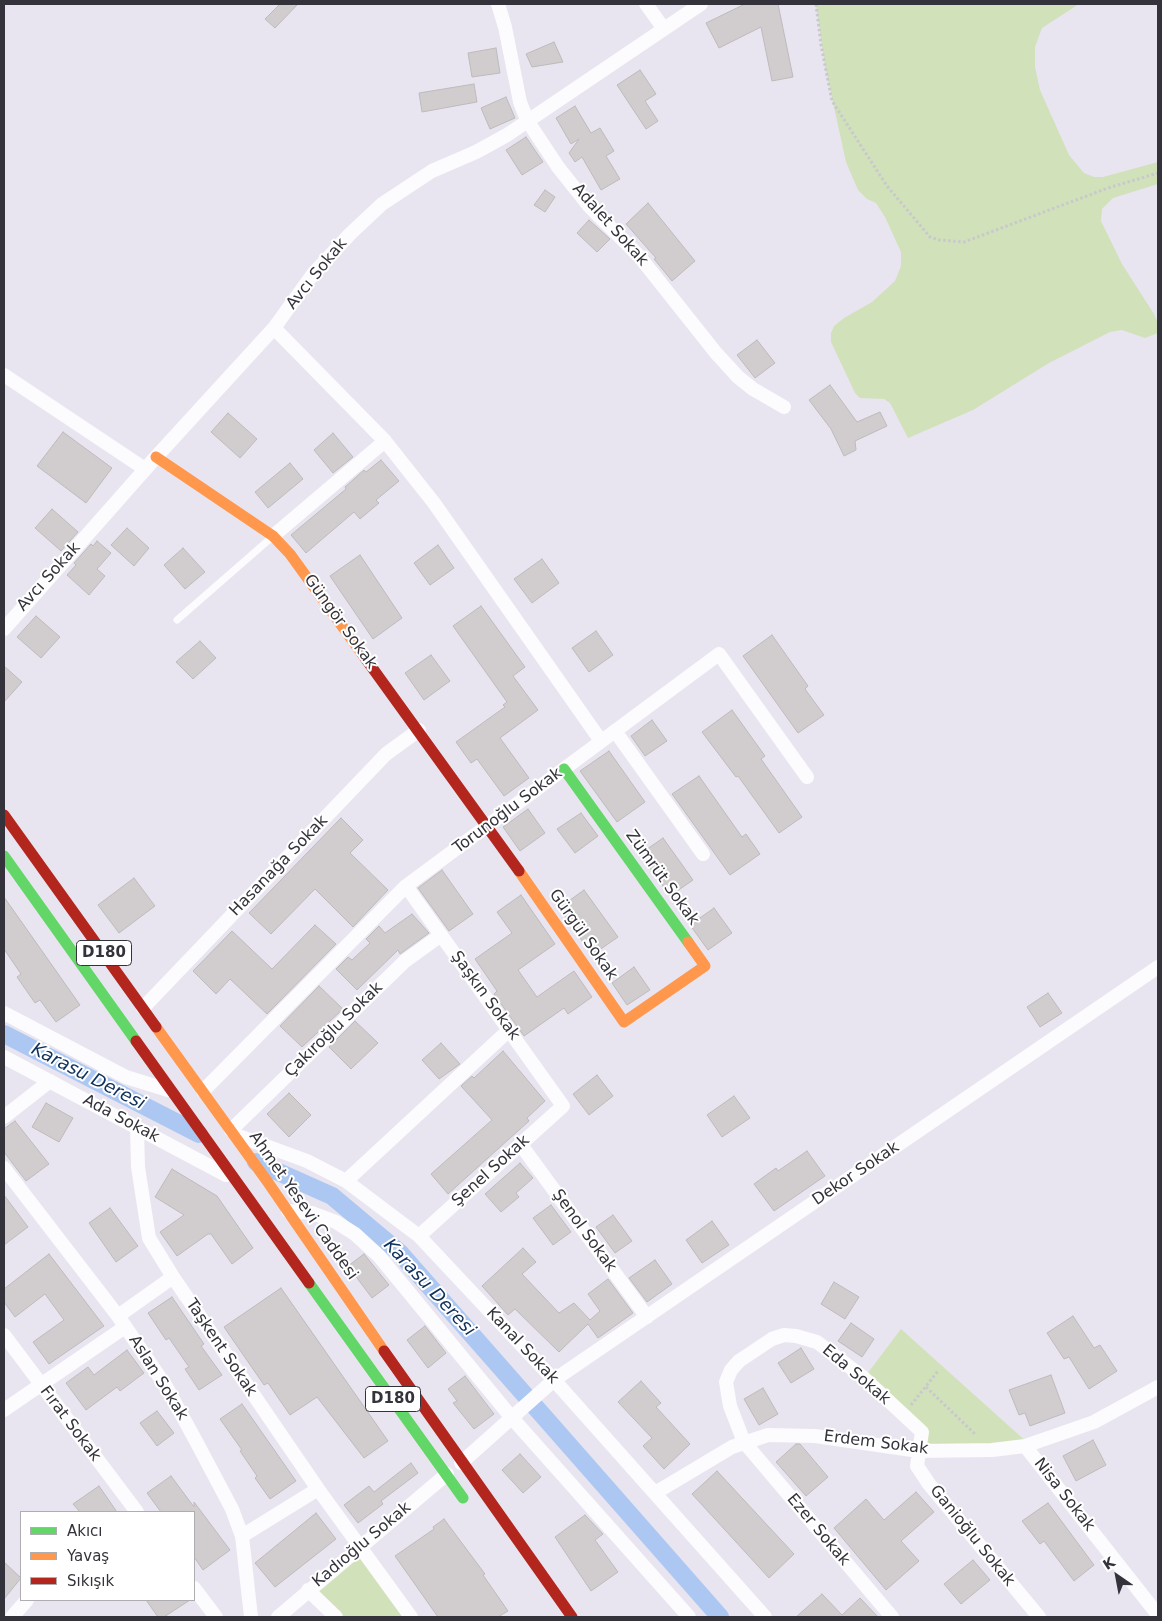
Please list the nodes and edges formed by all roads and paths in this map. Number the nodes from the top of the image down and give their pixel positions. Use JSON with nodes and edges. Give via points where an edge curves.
{"nodes":[{"id":1,"x":498,"y":4,"type":"edge"},
{"id":2,"x":646,"y":4,"type":"edge"},
{"id":3,"x":701,"y":4,"type":"edge"},
{"id":4,"x":816,"y":4,"type":"edge"},
{"id":5,"x":664,"y":29,"type":"junction"},
{"id":6,"x":527,"y":120,"type":"junction"},
{"id":7,"x":1158,"y":173,"type":"edge"},
{"id":8,"x":274,"y":328,"type":"junction"},
{"id":9,"x":4,"y":375,"type":"edge"},
{"id":10,"x":784,"y":408,"type":"dead end"},
{"id":11,"x":385,"y":441,"type":"junction"},
{"id":12,"x":156,"y":457,"type":"junction"},
{"id":13,"x":145,"y":469,"type":"junction"},
{"id":14,"x":273,"y":536,"type":"junction"},
{"id":15,"x":177,"y":620,"type":"dead end"},
{"id":16,"x":4,"y":629,"type":"edge"},
{"id":17,"x":419,"y":730,"type":"junction"},
{"id":18,"x":615,"y":731,"type":"junction"},
{"id":19,"x":602,"y":741,"type":"junction"},
{"id":20,"x":564,"y":769,"type":"junction"},
{"id":21,"x":807,"y":777,"type":"dead end"},
{"id":22,"x":4,"y":815,"type":"edge"},
{"id":23,"x":488,"y":826,"type":"junction"},
{"id":24,"x":702,"y":854,"type":"dead end"},
{"id":25,"x":4,"y":856,"type":"edge"},
{"id":26,"x":406,"y":886,"type":"junction"},
{"id":27,"x":441,"y":936,"type":"junction"},
{"id":28,"x":1158,"y":968,"type":"edge"},
{"id":29,"x":665,"y":994,"type":"joint"},
{"id":30,"x":143,"y":1008,"type":"junction"},
{"id":31,"x":4,"y":1013,"type":"edge"},
{"id":32,"x":509,"y":1030,"type":"junction"},
{"id":33,"x":4,"y":1057,"type":"edge"},
{"id":34,"x":50,"y":1081,"type":"junction"},
{"id":35,"x":172,"y":1091,"type":"junction"},
{"id":36,"x":204,"y":1092,"type":"junction"},
{"id":37,"x":563,"y":1106,"type":"joint"},
{"id":38,"x":4,"y":1117,"type":"edge"},
{"id":39,"x":137,"y":1127,"type":"junction"},
{"id":40,"x":232,"y":1132,"type":"junction"},
{"id":41,"x":521,"y":1144,"type":"junction"},
{"id":42,"x":4,"y":1168,"type":"edge"},
{"id":43,"x":237,"y":1181,"type":"junction"},
{"id":44,"x":346,"y":1181,"type":"junction"},
{"id":45,"x":288,"y":1211,"type":"junction"},
{"id":46,"x":420,"y":1236,"type":"junction"},
{"id":47,"x":173,"y":1277,"type":"junction"},
{"id":48,"x":647,"y":1316,"type":"junction"},
{"id":49,"x":122,"y":1322,"type":"junction"},
{"id":50,"x":4,"y":1335,"type":"edge"},
{"id":51,"x":938,"y":1371,"type":"dead end"},
{"id":52,"x":554,"y":1380,"type":"junction"},
{"id":53,"x":42,"y":1386,"type":"junction"},
{"id":54,"x":926,"y":1387,"type":"junction"},
{"id":55,"x":1158,"y":1387,"type":"edge"},
{"id":56,"x":4,"y":1410,"type":"edge"},
{"id":57,"x":903,"y":1415,"type":"junction"},
{"id":58,"x":512,"y":1418,"type":"junction"},
{"id":59,"x":744,"y":1442,"type":"junction"},
{"id":60,"x":1025,"y":1446,"type":"junction"},
{"id":61,"x":988,"y":1450,"type":"junction"},
{"id":62,"x":919,"y":1451,"type":"junction"},
{"id":63,"x":461,"y":1462,"type":"junction"},
{"id":64,"x":447,"y":1474,"type":"junction"},
{"id":65,"x":318,"y":1489,"type":"junction"},
{"id":66,"x":655,"y":1493,"type":"junction"},
{"id":67,"x":469,"y":1506,"type":"dead end"},
{"id":68,"x":136,"y":1511,"type":"edge"},
{"id":69,"x":242,"y":1536,"type":"junction"},
{"id":70,"x":360,"y":1547,"type":"junction"},
{"id":71,"x":195,"y":1589,"type":"edge"},
{"id":72,"x":308,"y":1590,"type":"junction"},
{"id":73,"x":26,"y":1601,"type":"edge"},
{"id":74,"x":1158,"y":1615,"type":"edge"},
{"id":75,"x":12,"y":1617,"type":"edge"},
{"id":76,"x":216,"y":1617,"type":"edge"},
{"id":77,"x":251,"y":1617,"type":"edge"},
{"id":78,"x":278,"y":1617,"type":"edge"},
{"id":79,"x":336,"y":1617,"type":"edge"},
{"id":80,"x":411,"y":1617,"type":"edge"},
{"id":81,"x":572,"y":1617,"type":"edge"},
{"id":82,"x":689,"y":1617,"type":"edge"},
{"id":83,"x":765,"y":1617,"type":"edge"},
{"id":84,"x":892,"y":1617,"type":"edge"},
{"id":85,"x":1039,"y":1617,"type":"edge"}],
"edges":[{"from":1,"to":6,"type":"street","name":"Adalet Sokak"},
{"from":2,"to":5,"type":"street"},
{"from":3,"to":5,"type":"street","name":"Avcı Sokak"},
{"from":4,"to":7,"type":"path","via":[[832,101],[887,186],[930,237],[964,242],[1108,188]]},
{"from":5,"to":6,"type":"street","name":"Avcı Sokak"},
{"from":6,"to":8,"type":"street","name":"Avcı Sokak","via":[[476,152],[432,171],[382,204],[313,274]]},
{"from":6,"to":10,"type":"street","name":"Adalet Sokak","via":[[589,206],[639,256],[716,353],[753,389]]},
{"from":8,"to":11,"type":"street"},
{"from":8,"to":12,"type":"street","name":"Avcı Sokak"},
{"from":9,"to":13,"type":"street"},
{"from":11,"to":14,"type":"street"},
{"from":11,"to":19,"type":"street","via":[[434,503]]},
{"from":12,"to":13,"type":"street","name":"Avcı Sokak"},
{"from":12,"to":14,"type":"main road","name":"Güngör Sokak"},
{"from":13,"to":16,"type":"street","name":"Avcı Sokak"},
{"from":14,"to":15,"type":"lane"},
{"from":14,"to":17,"type":"main road","name":"Güngör Sokak","via":[[290,554]]},
{"from":17,"to":23,"type":"main road","name":"Güngör Sokak"},
{"from":17,"to":30,"type":"street","name":"Hasanağa Sokak","via":[[386,754]]},
{"from":18,"to":19,"type":"street","name":"Torunoğlu Sokak"},
{"from":18,"to":21,"type":"street","name":"Torunoğlu Sokak","via":[[719,654]]},
{"from":18,"to":24,"type":"street"},
{"from":19,"to":20,"type":"street","name":"Torunoğlu Sokak"},
{"from":20,"to":23,"type":"street","name":"Torunoğlu Sokak"},
{"from":20,"to":29,"type":"main road","name":"Zümrüt Sokak","via":[[705,966]]},
{"from":22,"to":30,"type":"main road","name":"Ahmet Yesevi Caddesi","number":"D180"},
{"from":23,"to":26,"type":"street","name":"Torunoğlu Sokak"},
{"from":23,"to":29,"type":"main road","name":"Gürgül Sokak","via":[[624,1022]]},
{"from":25,"to":35,"type":"main road","number":"D180"},
{"from":26,"to":27,"type":"street","name":"Şaşkın Sokak"},
{"from":26,"to":36,"type":"street","name":"Torunoğlu Sokak"},
{"from":27,"to":32,"type":"street","name":"Şaşkın Sokak"},
{"from":27,"to":40,"type":"street","name":"Çakıroğlu Sokak","via":[[405,961]]},
{"from":28,"to":48,"type":"street","name":"Dekor Sokak"},
{"from":30,"to":36,"type":"main road","name":"Ahmet Yesevi Caddesi","number":"D180"},
{"from":31,"to":35,"type":"street","via":[[126,1077]]},
{"from":32,"to":37,"type":"street","name":"Şaşkın Sokak"},
{"from":32,"to":44,"type":"street"},
{"from":33,"to":34,"type":"street","name":"Ada Sokak"},
{"from":34,"to":38,"type":"street"},
{"from":34,"to":39,"type":"street","name":"Ada Sokak"},
{"from":35,"to":43,"type":"main road","number":"D180"},
{"from":36,"to":40,"type":"main road","name":"Ahmet Yesevi Caddesi","number":"D180"},
{"from":37,"to":41,"type":"street","name":"Şenel Sokak"},
{"from":39,"to":43,"type":"street","name":"Ada Sokak"},
{"from":39,"to":47,"type":"street","name":"Taşkent Sokak","via":[[138,1166],[149,1238]]},
{"from":40,"to":44,"type":"street","name":"Kanal Sokak"},
{"from":40,"to":45,"type":"main road","name":"Ahmet Yesevi Caddesi","number":"D180"},
{"from":41,"to":46,"type":"street","name":"Şenel Sokak"},
{"from":41,"to":48,"type":"street","name":"Şenol Sokak"},
{"from":42,"to":49,"type":"street","name":"Aslan Sokak"},
{"from":43,"to":64,"type":"main road","number":"D180"},
{"from":44,"to":46,"type":"street","name":"Kanal Sokak"},
{"from":45,"to":58,"type":"street","via":[[325,1217],[367,1244]]},
{"from":45,"to":63,"type":"main road","name":"Ahmet Yesevi Caddesi","number":"D180"},
{"from":46,"to":52,"type":"street","name":"Kanal Sokak"},
{"from":47,"to":49,"type":"street"},
{"from":47,"to":65,"type":"street","name":"Taşkent Sokak"},
{"from":48,"to":52,"type":"street","name":"Dekor Sokak"},
{"from":49,"to":53,"type":"street"},
{"from":49,"to":69,"type":"street","name":"Aslan Sokak","via":[[167,1388],[232,1509]]},
{"from":50,"to":53,"type":"street","name":"Fırat Sokak"},
{"from":51,"to":54,"type":"path"},
{"from":52,"to":58,"type":"street","name":"Dekor Sokak"},
{"from":52,"to":66,"type":"street","name":"Kanal Sokak"},
{"from":53,"to":56,"type":"street"},
{"from":53,"to":68,"type":"street","name":"Fırat Sokak"},
{"from":54,"to":57,"type":"path"},
{"from":54,"to":61,"type":"path"},
{"from":55,"to":60,"type":"street","name":"Erdem Sokak","via":[[1094,1422]]},
{"from":57,"to":59,"type":"street","name":"Eda Sokak","via":[[831,1351],[806,1338],[784,1335],[772,1339],[739,1361],[726,1382],[730,1406]]},
{"from":57,"to":62,"type":"street","name":"Eda Sokak","via":[[922,1432]]},
{"from":58,"to":63,"type":"street","name":"Dekor Sokak"},
{"from":58,"to":82,"type":"street"},
{"from":59,"to":62,"type":"street","name":"Erdem Sokak","via":[[786,1434]]},
{"from":59,"to":66,"type":"street","name":"Erdem Sokak"},
{"from":59,"to":84,"type":"street","name":"Ezer Sokak"},
{"from":60,"to":61,"type":"street","name":"Erdem Sokak"},
{"from":60,"to":74,"type":"street","name":"Nisa Sokak"},
{"from":61,"to":62,"type":"street","name":"Erdem Sokak"},
{"from":62,"to":85,"type":"street","name":"Ganioğlu Sokak","via":[[917,1466],[929,1484]]},
{"from":63,"to":81,"type":"main road","name":"Ahmet Yesevi Caddesi","number":"D180"},
{"from":64,"to":67,"type":"main road","number":"D180"},
{"from":64,"to":70,"type":"street","name":"Kadıoğlu Sokak"},
{"from":65,"to":69,"type":"street"},
{"from":65,"to":70,"type":"street","name":"Taşkent Sokak"},
{"from":66,"to":83,"type":"street","name":"Kanal Sokak"},
{"from":69,"to":77,"type":"street","name":"Aslan Sokak"},
{"from":70,"to":72,"type":"street","name":"Kadıoğlu Sokak"},
{"from":70,"to":80,"type":"street","name":"Taşkent Sokak"},
{"from":71,"to":76,"type":"street"},
{"from":72,"to":78,"type":"street","name":"Kadıoğlu Sokak"},
{"from":72,"to":79,"type":"street"},
{"from":73,"to":75,"type":"street"}]}
